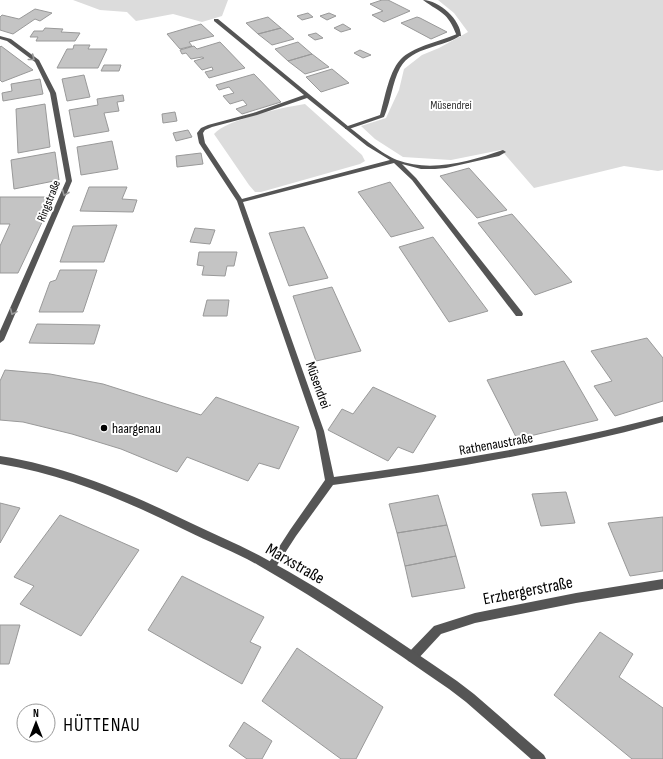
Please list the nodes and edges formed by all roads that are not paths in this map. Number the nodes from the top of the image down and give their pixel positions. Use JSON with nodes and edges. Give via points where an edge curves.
{"nodes":[{"id":1,"x":425,"y":0,"type":"edge"},
{"id":2,"x":216,"y":20,"type":"dead end"},
{"id":3,"x":0,"y":37,"type":"edge"},
{"id":4,"x":307,"y":96,"type":"junction"},
{"id":5,"x":347,"y":128,"type":"junction"},
{"id":6,"x":503,"y":152,"type":"dead end"},
{"id":7,"x":395,"y":161,"type":"junction"},
{"id":8,"x":240,"y":201,"type":"junction"},
{"id":9,"x":519,"y":314,"type":"dead end"},
{"id":10,"x":0,"y":340,"type":"edge"},
{"id":11,"x":663,"y":419,"type":"edge"},
{"id":12,"x":0,"y":460,"type":"edge"},
{"id":13,"x":330,"y":480,"type":"junction"},
{"id":14,"x":271,"y":567,"type":"junction"},
{"id":15,"x":663,"y":584,"type":"edge"},
{"id":16,"x":412,"y":657,"type":"junction"},
{"id":17,"x":540,"y":759,"type":"edge"}],
"edges":[{"from":1,"to":5,"type":"street","via":[[442,10],[455,23],[459,35],[405,58],[397,69],[382,116]]},
{"from":2,"to":4,"type":"street"},
{"from":3,"to":10,"type":"street","name":"Ringstraße","one_way":true,"via":[[9,40],[37,60],[53,93],[69,181]]},
{"from":4,"to":5,"type":"street"},
{"from":4,"to":8,"type":"street","name":"Müsendrei","via":[[210,126],[200,133],[202,143]]},
{"from":5,"to":7,"type":"street"},
{"from":6,"to":7,"type":"street","via":[[441,167],[421,167]]},
{"from":7,"to":8,"type":"street"},
{"from":7,"to":9,"type":"street","via":[[414,179]]},
{"from":8,"to":13,"type":"street","name":"Müsendrei","via":[[320,431]]},
{"from":11,"to":13,"type":"street","name":"Rathenaustraße","via":[[532,451]]},
{"from":12,"to":14,"type":"street","name":"Marxstraße","via":[[69,475],[119,494]]},
{"from":13,"to":14,"type":"street"},
{"from":14,"to":16,"type":"street","name":"Marxstraße"},
{"from":15,"to":16,"type":"street","name":"Erzbergerstraße","via":[[475,618],[438,630]]},
{"from":16,"to":17,"type":"street","name":"Marxstraße","via":[[470,698]]}]}
